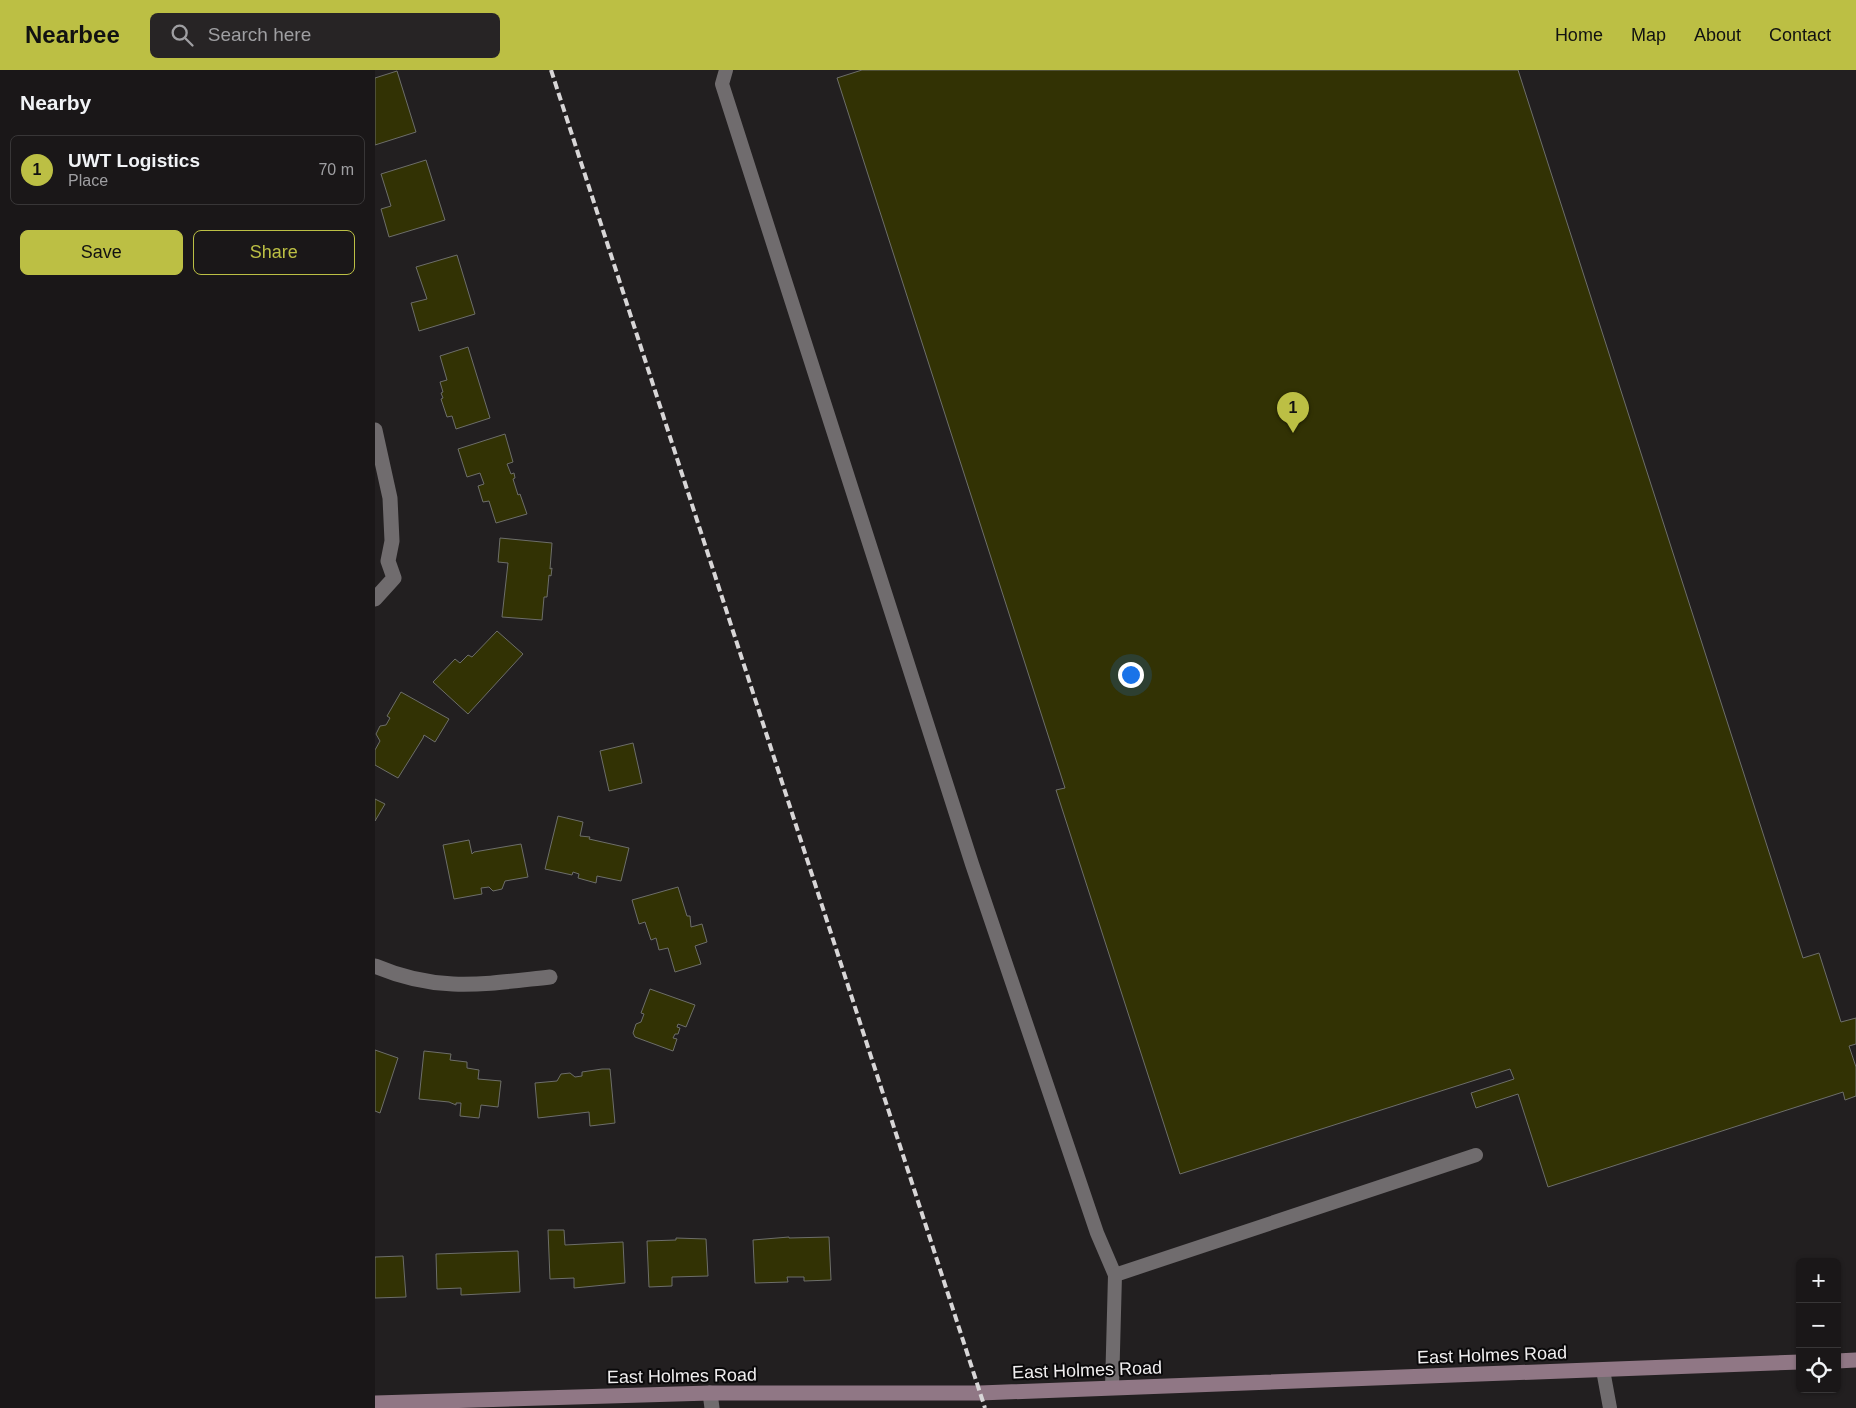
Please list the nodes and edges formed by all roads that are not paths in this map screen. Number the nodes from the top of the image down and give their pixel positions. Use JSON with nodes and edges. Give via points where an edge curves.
{"nodes":[{"id":1,"x":726,"y":70,"type":"edge"},
{"id":2,"x":375,"y":430,"type":"edge"},
{"id":3,"x":375,"y":599,"type":"edge"},
{"id":4,"x":375,"y":966,"type":"edge"},
{"id":5,"x":549,"y":977,"type":"dead end"},
{"id":6,"x":1476,"y":1155,"type":"dead end"},
{"id":7,"x":1115,"y":1275,"type":"junction"},
{"id":8,"x":1856,"y":1360,"type":"edge"},
{"id":9,"x":1841,"y":1361,"type":"edge"},
{"id":10,"x":1796,"y":1362,"type":"edge"},
{"id":11,"x":1603,"y":1370,"type":"junction"},
{"id":12,"x":1111,"y":1388,"type":"junction"},
{"id":13,"x":709,"y":1393,"type":"junction"},
{"id":14,"x":375,"y":1403,"type":"edge"},
{"id":15,"x":711,"y":1408,"type":"edge"},
{"id":16,"x":1610,"y":1408,"type":"edge"}],
"edges":[{"from":1,"to":7,"type":"lane","via":[[722,84],[972,864],[1097,1233]]},
{"from":2,"to":3,"type":"street","via":[[390,498],[392,542],[389,562],[394,578]]},
{"from":4,"to":5,"type":"street","via":[[443,985],[466,986]]},
{"from":6,"to":7,"type":"lane"},
{"from":7,"to":12,"type":"lane"},
{"from":8,"to":9,"type":"main road"},
{"from":10,"to":11,"type":"main road","name":"East Holmes Road"},
{"from":11,"to":12,"type":"main road","name":"East Holmes Road"},
{"from":11,"to":16,"type":"lane"},
{"from":12,"to":13,"type":"main road","name":"East Holmes Road","via":[[980,1393]]},
{"from":13,"to":14,"type":"main road","name":"East Holmes Road"},
{"from":13,"to":15,"type":"street"}]}
